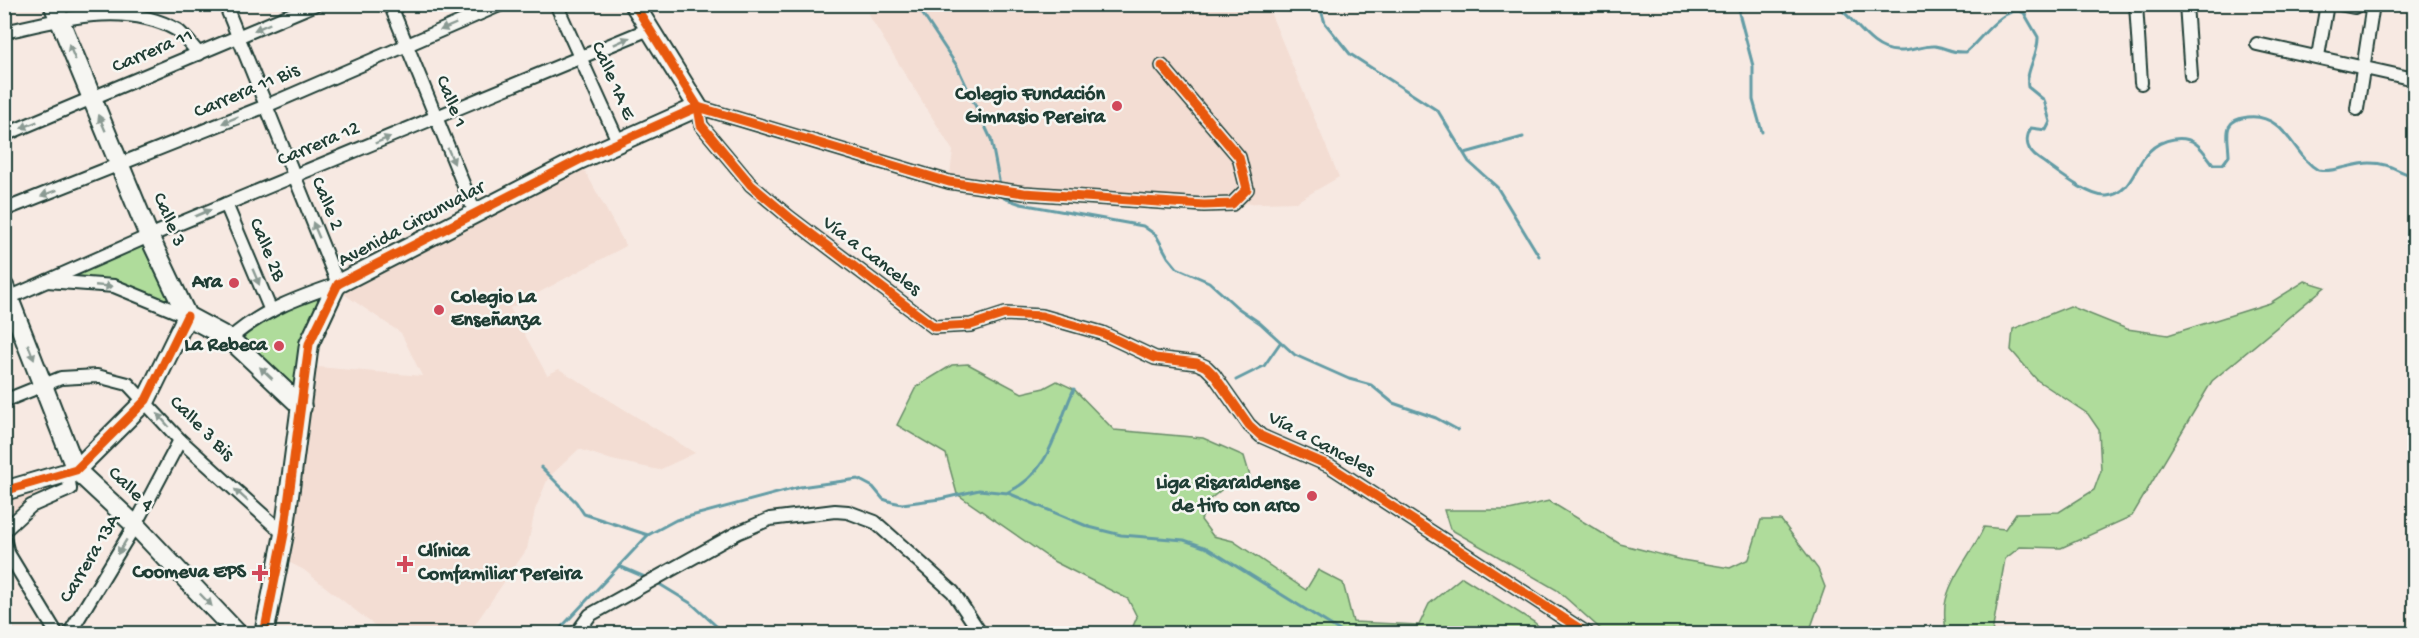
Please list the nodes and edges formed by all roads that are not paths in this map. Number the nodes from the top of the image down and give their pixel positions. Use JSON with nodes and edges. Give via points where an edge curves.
{"nodes":[{"id":1,"x":225,"y":4,"type":"edge"},
{"id":2,"x":316,"y":4,"type":"edge"},
{"id":3,"x":390,"y":4,"type":"edge"},
{"id":4,"x":502,"y":4,"type":"edge"},
{"id":5,"x":556,"y":4,"type":"edge"},
{"id":6,"x":634,"y":4,"type":"edge"},
{"id":7,"x":2136,"y":4,"type":"edge"},
{"id":8,"x":2186,"y":4,"type":"edge"},
{"id":9,"x":2327,"y":4,"type":"edge"},
{"id":10,"x":2339,"y":4,"type":"edge"},
{"id":11,"x":2360,"y":4,"type":"edge"},
{"id":12,"x":2373,"y":4,"type":"edge"},
{"id":13,"x":56,"y":13,"type":"edge"},
{"id":14,"x":649,"y":29,"type":"junction"},
{"id":15,"x":4,"y":32,"type":"edge"},
{"id":16,"x":238,"y":37,"type":"junction"},
{"id":17,"x":2257,"y":44,"type":"dead end"},
{"id":18,"x":407,"y":45,"type":"junction"},
{"id":19,"x":199,"y":54,"type":"junction"},
{"id":20,"x":2318,"y":56,"type":"junction"},
{"id":21,"x":581,"y":59,"type":"junction"},
{"id":22,"x":1162,"y":66,"type":"dead end"},
{"id":23,"x":2362,"y":67,"type":"junction"},
{"id":24,"x":2191,"y":76,"type":"dead end"},
{"id":25,"x":2415,"y":79,"type":"edge"},
{"id":26,"x":2141,"y":83,"type":"dead end"},
{"id":27,"x":92,"y":99,"type":"junction"},
{"id":28,"x":266,"y":106,"type":"junction"},
{"id":29,"x":698,"y":107,"type":"junction"},
{"id":30,"x":2357,"y":108,"type":"dead end"},
{"id":31,"x":435,"y":118,"type":"junction"},
{"id":32,"x":4,"y":135,"type":"edge"},
{"id":33,"x":618,"y":141,"type":"junction"},
{"id":34,"x":120,"y":165,"type":"junction"},
{"id":35,"x":294,"y":177,"type":"junction"},
{"id":36,"x":226,"y":204,"type":"junction"},
{"id":37,"x":4,"y":210,"type":"edge"},
{"id":38,"x":475,"y":213,"type":"junction"},
{"id":39,"x":149,"y":236,"type":"junction"},
{"id":40,"x":46,"y":281,"type":"junction"},
{"id":41,"x":337,"y":286,"type":"junction"},
{"id":42,"x":6,"y":294,"type":"edge"},
{"id":43,"x":271,"y":311,"type":"junction"},
{"id":44,"x":187,"y":316,"type":"junction"},
{"id":45,"x":230,"y":339,"type":"junction"},
{"id":46,"x":44,"y":386,"type":"junction"},
{"id":47,"x":146,"y":400,"type":"junction"},
{"id":48,"x":4,"y":401,"type":"edge"},
{"id":49,"x":302,"y":407,"type":"junction"},
{"id":50,"x":180,"y":440,"type":"junction"},
{"id":51,"x":72,"y":472,"type":"junction"},
{"id":52,"x":4,"y":491,"type":"edge"},
{"id":53,"x":135,"y":525,"type":"junction"},
{"id":54,"x":4,"y":531,"type":"edge"},
{"id":55,"x":284,"y":534,"type":"junction"},
{"id":56,"x":4,"y":538,"type":"edge"},
{"id":57,"x":57,"y":633,"type":"edge"},
{"id":58,"x":69,"y":633,"type":"edge"},
{"id":59,"x":238,"y":633,"type":"edge"},
{"id":60,"x":264,"y":633,"type":"edge"},
{"id":61,"x":576,"y":633,"type":"edge"},
{"id":62,"x":981,"y":633,"type":"edge"},
{"id":63,"x":1587,"y":633,"type":"edge"}],
"edges":[{"from":1,"to":16,"type":"street","name":"Calle 2"},
{"from":2,"to":16,"type":"street","name":"Carrera 11","one_way":true},
{"from":3,"to":18,"type":"street","name":"Calle 1"},
{"from":4,"to":18,"type":"street","name":"Carrera 11 Bis","one_way":true},
{"from":5,"to":21,"type":"street","name":"Calle 1A E"},
{"from":6,"to":14,"type":"street"},
{"from":7,"to":26,"type":"street"},
{"from":8,"to":24,"type":"street"},
{"from":9,"to":20,"type":"street"},
{"from":10,"to":11,"type":"street"},
{"from":12,"to":23,"type":"street"},
{"from":13,"to":15,"type":"street"},
{"from":13,"to":19,"type":"street","via":[[118,12],[146,16],[177,30]]},
{"from":27,"to":13,"type":"street","name":"Calle 3","one_way":true},
{"from":21,"to":14,"type":"street","name":"Carrera 12","one_way":true},
{"from":14,"to":29,"type":"street"},
{"from":16,"to":19,"type":"street","name":"Carrera 11"},
{"from":16,"to":28,"type":"street","name":"Calle 2"},
{"from":17,"to":20,"type":"street"},
{"from":18,"to":28,"type":"street","name":"Carrera 11 Bis"},
{"from":18,"to":31,"type":"street","name":"Calle 1"},
{"from":19,"to":27,"type":"street","name":"Carrera 11"},
{"from":20,"to":23,"type":"street"},
{"from":21,"to":31,"type":"street","name":"Carrera 12"},
{"from":21,"to":33,"type":"street","name":"Calle 1A E"},
{"from":22,"to":29,"type":"street","via":[[1239,157],[1247,189],[1232,204],[1024,193],[950,182]]},
{"from":23,"to":25,"type":"street"},
{"from":23,"to":30,"type":"street"},
{"from":27,"to":32,"type":"street","name":"Carrera 11","one_way":true},
{"from":34,"to":27,"type":"street","name":"Calle 3","one_way":true},
{"from":28,"to":34,"type":"street","name":"Carrera 11 Bis","one_way":true},
{"from":28,"to":35,"type":"street","name":"Calle 2"},
{"from":29,"to":33,"type":"street","name":"Avenida Circunvalar"},
{"from":29,"to":63,"type":"street","name":"Vía a Canceles","via":[[701,125],[751,185],[934,327],[971,325],[1005,314],[1042,316],[1102,333],[1155,358],[1206,367],[1261,436],[1330,466]]},
{"from":35,"to":31,"type":"street","name":"Carrera 12","one_way":true},
{"from":31,"to":38,"type":"street","name":"Calle 1","one_way":true},
{"from":33,"to":38,"type":"street","name":"Avenida Circunvalar"},
{"from":34,"to":37,"type":"street","name":"Carrera 11 Bis","one_way":true},
{"from":34,"to":39,"type":"street","name":"Calle 3"},
{"from":35,"to":36,"type":"street","name":"Carrera 12"},
{"from":41,"to":35,"type":"street","name":"Calle 2","one_way":true},
{"from":39,"to":36,"type":"street","name":"Carrera 12","one_way":true},
{"from":36,"to":43,"type":"street","name":"Calle 2B","one_way":true},
{"from":38,"to":41,"type":"street","name":"Avenida Circunvalar"},
{"from":39,"to":40,"type":"street","name":"Carrera 12"},
{"from":39,"to":44,"type":"street","name":"Calle 3"},
{"from":40,"to":42,"type":"street","name":"Carrera 12"},
{"from":40,"to":44,"type":"street","one_way":true,"via":[[114,286]]},
{"from":41,"to":43,"type":"street"},
{"from":41,"to":49,"type":"street","name":"Avenida Circunvalar","via":[[309,344]]},
{"from":42,"to":46,"type":"street","name":"Calle 4","one_way":true},
{"from":43,"to":45,"type":"street"},
{"from":44,"to":45,"type":"street"},
{"from":44,"to":47,"type":"street"},
{"from":49,"to":45,"type":"street","one_way":true},
{"from":46,"to":47,"type":"street","name":"Calle 3 Bis","via":[[61,378],[97,376],[128,384]]},
{"from":46,"to":48,"type":"street","name":"Calle 3 Bis"},
{"from":46,"to":51,"type":"street","name":"Calle 4"},
{"from":50,"to":47,"type":"street","name":"Calle 3 Bis","one_way":true},
{"from":47,"to":51,"type":"street"},
{"from":49,"to":55,"type":"street","name":"Avenida Circunvalar"},
{"from":50,"to":53,"type":"street","name":"Carrera 13A"},
{"from":55,"to":50,"type":"street","name":"Calle 3 Bis","one_way":true},
{"from":51,"to":52,"type":"street"},
{"from":51,"to":53,"type":"street","name":"Calle 4"},
{"from":51,"to":54,"type":"street","via":[[70,489],[30,506]]},
{"from":53,"to":58,"type":"street","name":"Carrera 13A","one_way":true},
{"from":53,"to":59,"type":"street","name":"Calle 4","one_way":true},
{"from":55,"to":60,"type":"street","name":"Avenida Circunvalar"},
{"from":56,"to":57,"type":"street","via":[[8,553]]},
{"from":61,"to":62,"type":"street","via":[[590,615],[736,533],[770,519],[835,511],[875,522],[953,592]]}]}
